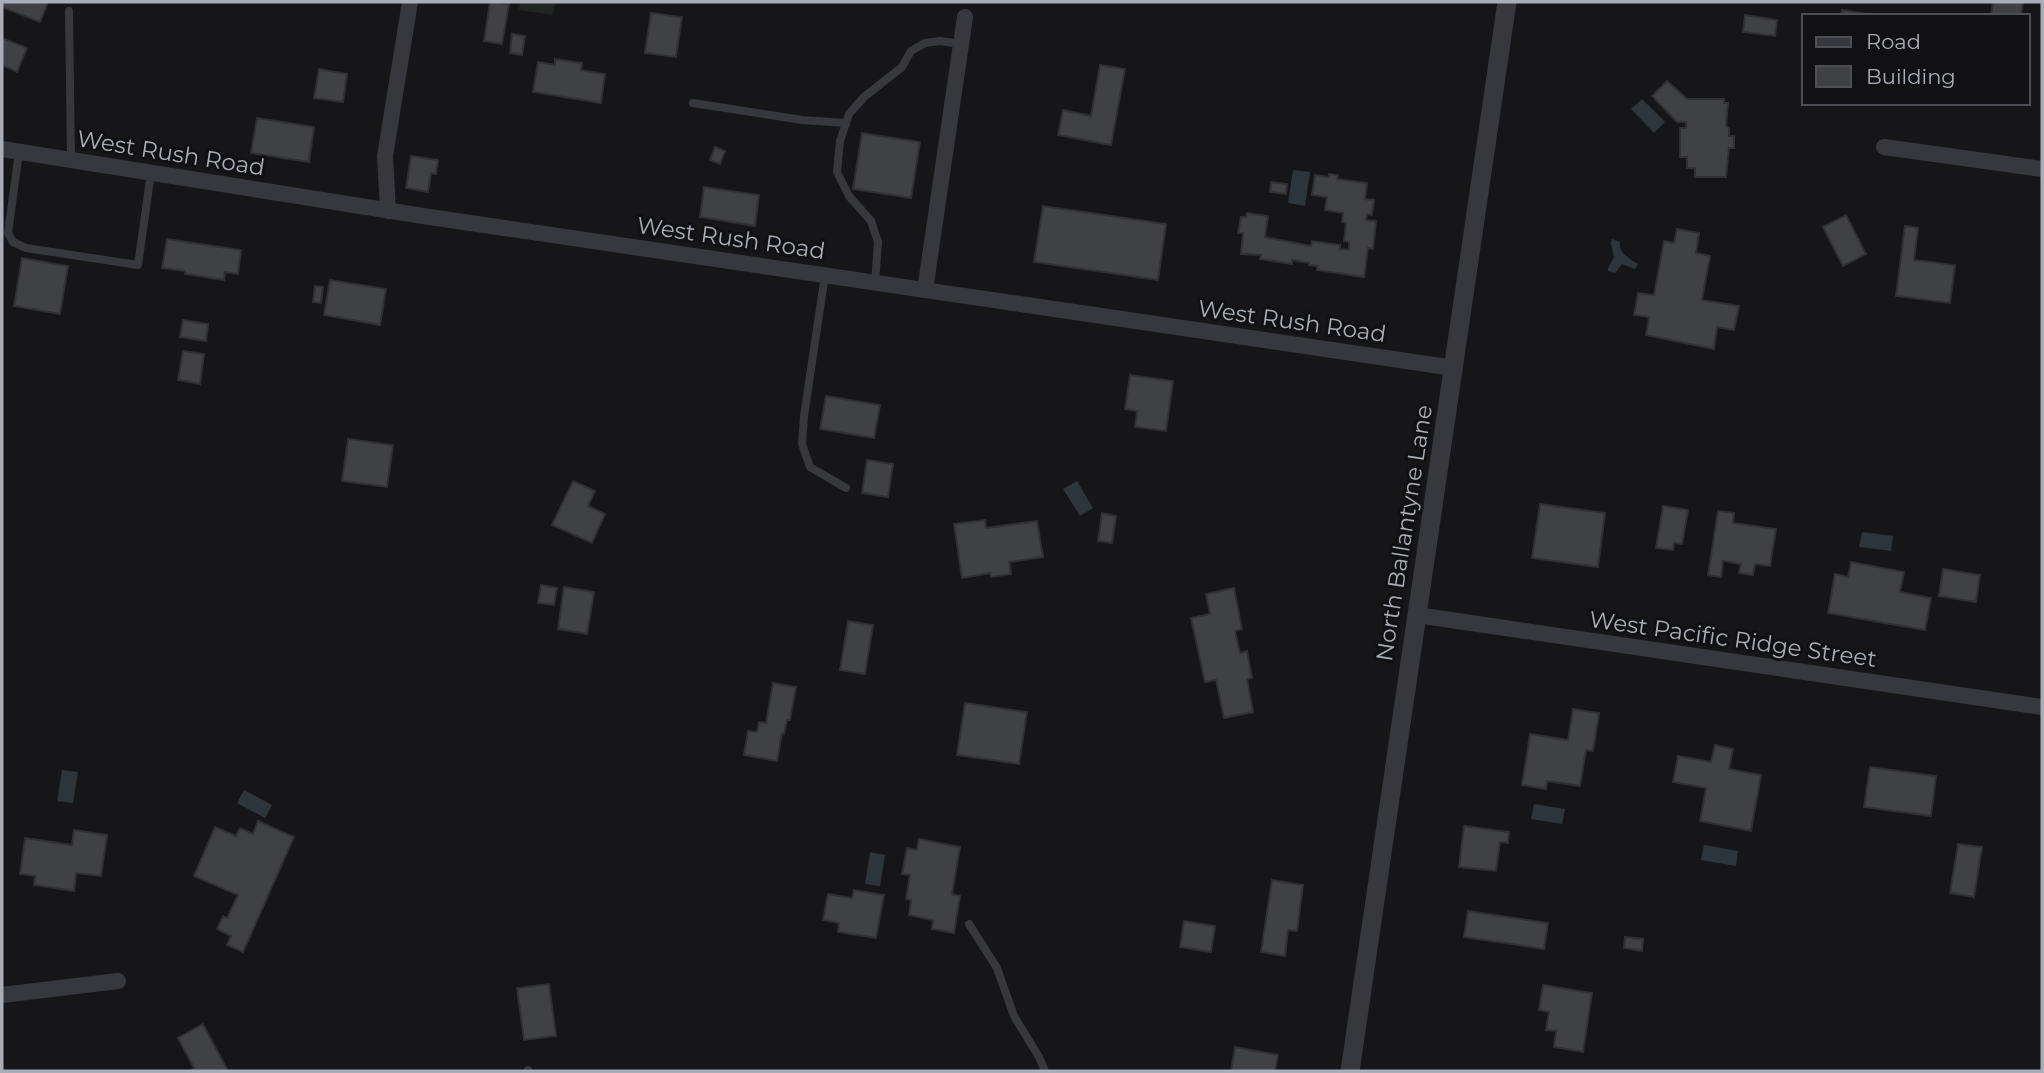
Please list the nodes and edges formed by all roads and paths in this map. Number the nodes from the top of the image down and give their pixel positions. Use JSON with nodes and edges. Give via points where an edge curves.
{"nodes":[{"id":1,"x":410,"y":2,"type":"edge"},
{"id":2,"x":1507,"y":2,"type":"edge"},
{"id":3,"x":69,"y":11,"type":"dead end"},
{"id":4,"x":965,"y":17,"type":"dead end"},
{"id":5,"x":961,"y":44,"type":"junction"},
{"id":6,"x":693,"y":103,"type":"dead end"},
{"id":7,"x":846,"y":123,"type":"junction"},
{"id":8,"x":1884,"y":147,"type":"dead end"},
{"id":9,"x":2,"y":149,"type":"edge"},
{"id":10,"x":19,"y":152,"type":"junction"},
{"id":11,"x":71,"y":160,"type":"junction"},
{"id":12,"x":2042,"y":169,"type":"edge"},
{"id":13,"x":151,"y":173,"type":"junction"},
{"id":14,"x":388,"y":211,"type":"junction"},
{"id":15,"x":825,"y":275,"type":"junction"},
{"id":16,"x":875,"y":282,"type":"junction"},
{"id":17,"x":925,"y":290,"type":"junction"},
{"id":18,"x":1454,"y":368,"type":"junction"},
{"id":19,"x":846,"y":488,"type":"dead end"},
{"id":20,"x":1417,"y":615,"type":"junction"},
{"id":21,"x":2042,"y":707,"type":"edge"},
{"id":22,"x":969,"y":924,"type":"dead end"},
{"id":23,"x":117,"y":981,"type":"dead end"},
{"id":24,"x":2,"y":995,"type":"edge"},
{"id":25,"x":1045,"y":1071,"type":"edge"},
{"id":26,"x":1350,"y":1071,"type":"edge"}],
"edges":[{"from":1,"to":14,"type":"street","via":[[385,156]]},
{"from":2,"to":18,"type":"street","name":"North Ballantyne Lane"},
{"from":3,"to":11,"type":"lane"},
{"from":4,"to":5,"type":"street"},
{"from":5,"to":7,"type":"lane","via":[[925,43],[911,51],[902,67],[864,97]]},
{"from":5,"to":17,"type":"street"},
{"from":6,"to":7,"type":"lane"},
{"from":7,"to":16,"type":"lane","via":[[836,172],[871,221],[878,242]]},
{"from":8,"to":12,"type":"street"},
{"from":9,"to":10,"type":"street","name":"West Rush Road"},
{"from":10,"to":11,"type":"street","name":"West Rush Road"},
{"from":10,"to":13,"type":"lane","via":[[8,233],[13,242],[26,248],[138,265]]},
{"from":11,"to":13,"type":"street","name":"West Rush Road"},
{"from":13,"to":14,"type":"street","name":"West Rush Road"},
{"from":14,"to":15,"type":"street","name":"West Rush Road"},
{"from":15,"to":16,"type":"street","name":"West Rush Road"},
{"from":15,"to":19,"type":"lane","via":[[802,444],[810,467]]},
{"from":16,"to":17,"type":"street","name":"West Rush Road"},
{"from":17,"to":18,"type":"street","name":"West Rush Road"},
{"from":18,"to":20,"type":"street","name":"North Ballantyne Lane"},
{"from":20,"to":21,"type":"street","name":"West Pacific Ridge Street"},
{"from":20,"to":26,"type":"street","name":"North Ballantyne Lane"},
{"from":22,"to":25,"type":"lane","via":[[997,968],[1014,1016]]},
{"from":23,"to":24,"type":"street"}]}
